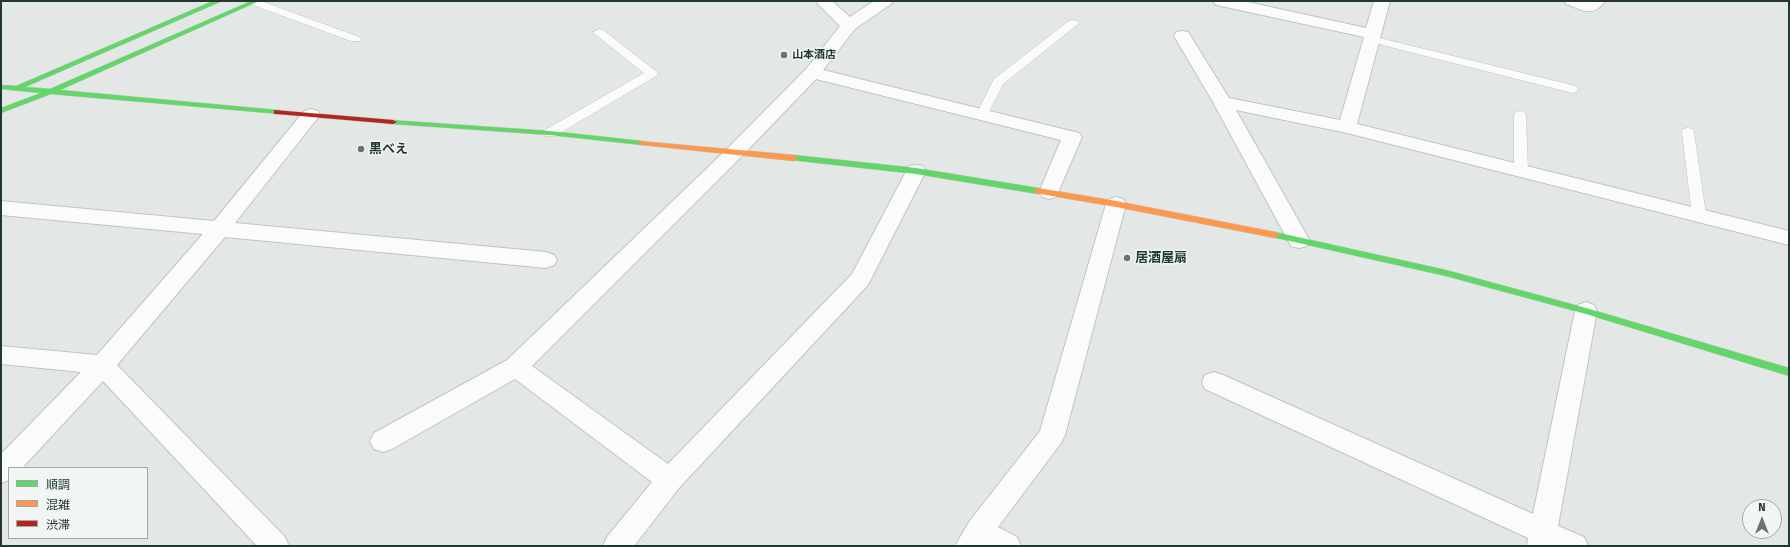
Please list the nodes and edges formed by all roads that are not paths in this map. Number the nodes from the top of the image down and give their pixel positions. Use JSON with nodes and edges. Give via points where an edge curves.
{"nodes":[{"id":1,"x":219,"y":1,"type":"edge"},
{"id":2,"x":823,"y":1,"type":"edge"},
{"id":3,"x":885,"y":1,"type":"edge"},
{"id":4,"x":1221,"y":1,"type":"edge"},
{"id":5,"x":1382,"y":1,"type":"edge"},
{"id":6,"x":1572,"y":1,"type":"edge"},
{"id":7,"x":1597,"y":1,"type":"edge"},
{"id":8,"x":255,"y":2,"type":"edge"},
{"id":9,"x":1073,"y":23,"type":"dead end"},
{"id":10,"x":850,"y":25,"type":"junction"},
{"id":11,"x":599,"y":32,"type":"dead end"},
{"id":12,"x":1182,"y":36,"type":"dead end"},
{"id":13,"x":1372,"y":36,"type":"junction"},
{"id":14,"x":355,"y":39,"type":"dead end"},
{"id":15,"x":812,"y":73,"type":"junction"},
{"id":16,"x":1,"y":87,"type":"edge"},
{"id":17,"x":15,"y":88,"type":"junction"},
{"id":18,"x":1572,"y":89,"type":"dead end"},
{"id":19,"x":52,"y":91,"type":"junction"},
{"id":20,"x":1,"y":93,"type":"edge"},
{"id":21,"x":1222,"y":102,"type":"junction"},
{"id":22,"x":1,"y":111,"type":"edge"},
{"id":23,"x":311,"y":115,"type":"junction"},
{"id":24,"x":982,"y":115,"type":"junction"},
{"id":25,"x":1520,"y":116,"type":"dead end"},
{"id":26,"x":1347,"y":127,"type":"junction"},
{"id":27,"x":1688,"y":132,"type":"dead end"},
{"id":28,"x":550,"y":133,"type":"junction"},
{"id":29,"x":734,"y":153,"type":"junction"},
{"id":30,"x":916,"y":171,"type":"junction"},
{"id":31,"x":1521,"y":171,"type":"junction"},
{"id":32,"x":1049,"y":192,"type":"junction"},
{"id":33,"x":1116,"y":204,"type":"junction"},
{"id":34,"x":1,"y":208,"type":"edge"},
{"id":35,"x":1699,"y":215,"type":"junction"},
{"id":36,"x":220,"y":228,"type":"junction"},
{"id":37,"x":1789,"y":238,"type":"edge"},
{"id":38,"x":1299,"y":241,"type":"junction"},
{"id":39,"x":546,"y":260,"type":"dead end"},
{"id":40,"x":1586,"y":311,"type":"junction"},
{"id":41,"x":1,"y":355,"type":"edge"},
{"id":42,"x":104,"y":365,"type":"junction"},
{"id":43,"x":516,"y":367,"type":"junction"},
{"id":44,"x":1789,"y":372,"type":"edge"},
{"id":45,"x":1214,"y":382,"type":"dead end"},
{"id":46,"x":383,"y":441,"type":"dead end"},
{"id":47,"x":1,"y":472,"type":"edge"},
{"id":48,"x":670,"y":480,"type":"junction"},
{"id":49,"x":974,"y":538,"type":"edge"},
{"id":50,"x":1542,"y":539,"type":"edge"},
{"id":51,"x":275,"y":546,"type":"edge"},
{"id":52,"x":617,"y":546,"type":"edge"},
{"id":53,"x":1007,"y":546,"type":"edge"},
{"id":54,"x":1574,"y":546,"type":"edge"}],
"edges":[{"from":1,"to":17,"type":"street"},
{"from":2,"to":10,"type":"street"},
{"from":3,"to":10,"type":"street"},
{"from":4,"to":13,"type":"street"},
{"from":5,"to":13,"type":"street"},
{"from":6,"to":7,"type":"street","via":[[1591,7]]},
{"from":8,"to":14,"type":"lane"},
{"from":8,"to":19,"type":"street"},
{"from":9,"to":24,"type":"lane","via":[[998,82]]},
{"from":10,"to":15,"type":"street"},
{"from":11,"to":28,"type":"lane","via":[[652,73]]},
{"from":12,"to":21,"type":"street"},
{"from":13,"to":18,"type":"lane"},
{"from":13,"to":26,"type":"street"},
{"from":15,"to":24,"type":"street"},
{"from":15,"to":29,"type":"street"},
{"from":16,"to":17,"type":"street"},
{"from":17,"to":19,"type":"street"},
{"from":17,"to":20,"type":"street"},
{"from":19,"to":22,"type":"street"},
{"from":19,"to":23,"type":"street"},
{"from":21,"to":26,"type":"street"},
{"from":21,"to":38,"type":"street"},
{"from":23,"to":28,"type":"street"},
{"from":23,"to":36,"type":"street"},
{"from":24,"to":32,"type":"street","via":[[1072,137]]},
{"from":25,"to":31,"type":"lane"},
{"from":26,"to":31,"type":"street"},
{"from":27,"to":35,"type":"lane"},
{"from":28,"to":29,"type":"street"},
{"from":29,"to":30,"type":"street"},
{"from":29,"to":43,"type":"street"},
{"from":30,"to":32,"type":"street"},
{"from":30,"to":48,"type":"street","via":[[860,279]]},
{"from":31,"to":35,"type":"street"},
{"from":32,"to":33,"type":"street"},
{"from":33,"to":38,"type":"street"},
{"from":33,"to":49,"type":"street","via":[[1052,435]]},
{"from":34,"to":36,"type":"street"},
{"from":35,"to":37,"type":"street"},
{"from":36,"to":39,"type":"street"},
{"from":36,"to":42,"type":"street"},
{"from":38,"to":40,"type":"street","via":[[1446,273]]},
{"from":40,"to":44,"type":"street"},
{"from":40,"to":50,"type":"street"},
{"from":41,"to":42,"type":"street"},
{"from":42,"to":47,"type":"street"},
{"from":42,"to":51,"type":"street"},
{"from":43,"to":46,"type":"street"},
{"from":43,"to":48,"type":"street"},
{"from":45,"to":50,"type":"street"},
{"from":48,"to":52,"type":"street"},
{"from":49,"to":53,"type":"street"},
{"from":50,"to":54,"type":"street"}]}
